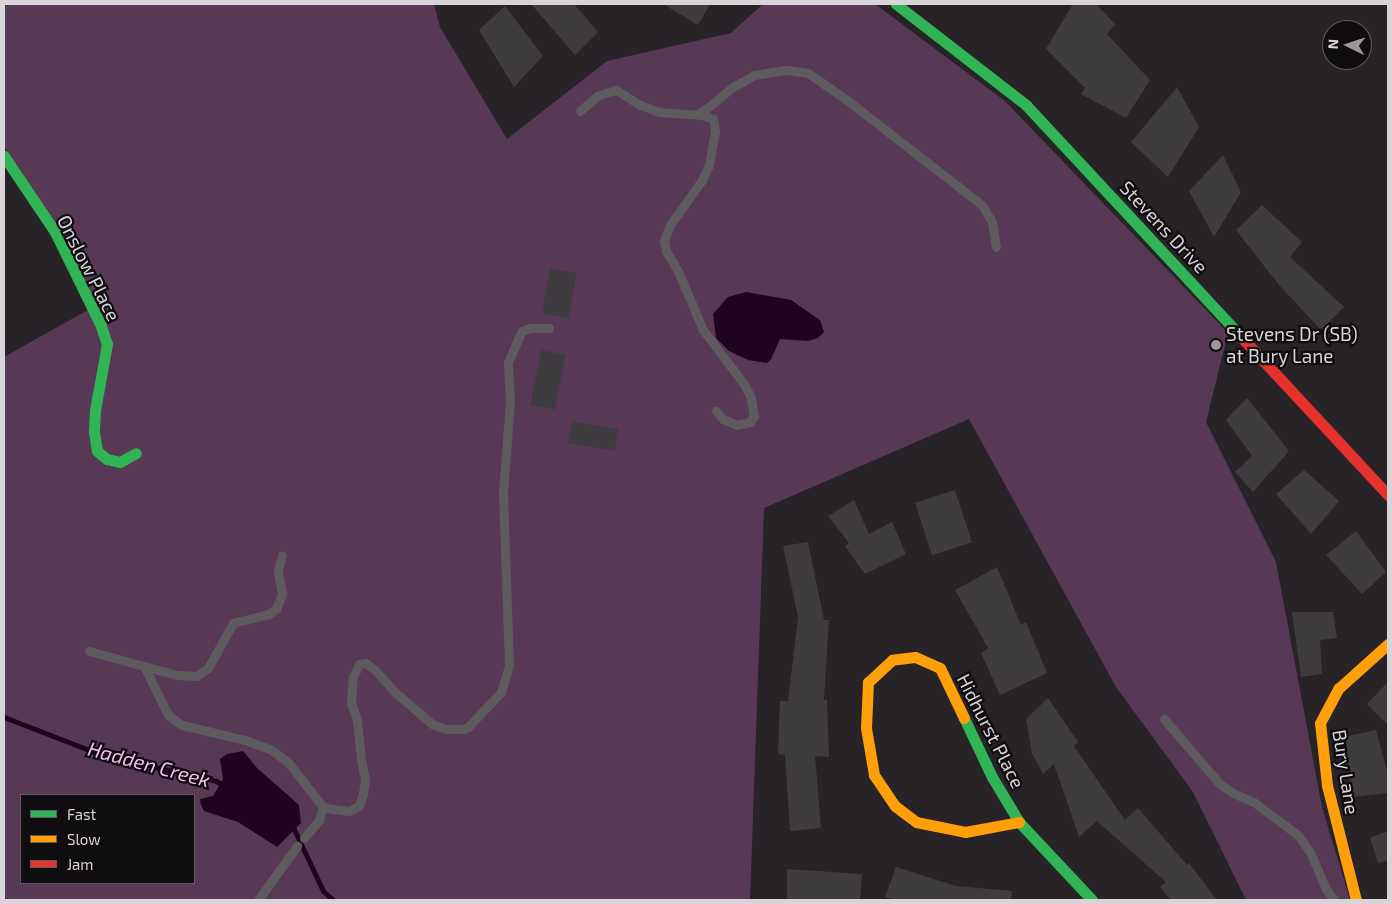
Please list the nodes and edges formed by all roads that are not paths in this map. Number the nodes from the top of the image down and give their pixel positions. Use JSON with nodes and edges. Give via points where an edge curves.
{"nodes":[{"id":1,"x":896,"y":4,"type":"edge"},
{"id":2,"x":580,"y":111,"type":"dead end"},
{"id":3,"x":696,"y":114,"type":"junction"},
{"id":4,"x":4,"y":156,"type":"edge"},
{"id":5,"x":996,"y":247,"type":"dead end"},
{"id":6,"x":549,"y":328,"type":"dead end"},
{"id":7,"x":716,"y":411,"type":"dead end"},
{"id":8,"x":136,"y":453,"type":"dead end"},
{"id":9,"x":1388,"y":495,"type":"edge"},
{"id":10,"x":282,"y":555,"type":"dead end"},
{"id":11,"x":1388,"y":644,"type":"edge"},
{"id":12,"x":89,"y":651,"type":"dead end"},
{"id":13,"x":144,"y":666,"type":"junction"},
{"id":14,"x":1164,"y":719,"type":"dead end"},
{"id":15,"x":323,"y":807,"type":"junction"},
{"id":16,"x":1019,"y":822,"type":"junction"},
{"id":17,"x":304,"y":838,"type":"dead end"},
{"id":18,"x":297,"y":846,"type":"dead end"},
{"id":19,"x":258,"y":900,"type":"edge"},
{"id":20,"x":1092,"y":900,"type":"edge"},
{"id":21,"x":1334,"y":900,"type":"edge"},
{"id":22,"x":1356,"y":900,"type":"edge"}],
"edges":[{"from":1,"to":9,"type":"street","name":"Stevens Drive","via":[[1026,105]]},
{"from":2,"to":3,"type":"lane","via":[[597,96],[616,90],[659,112]]},
{"from":3,"to":5,"type":"lane","via":[[754,75],[786,70],[808,73],[982,205],[992,222]]},
{"from":3,"to":7,"type":"lane","via":[[709,116],[714,122],[710,158],[702,180],[670,225],[664,245],[707,336],[744,384],[751,398],[754,416],[750,422],[738,425],[723,419]]},
{"from":4,"to":8,"type":"street","name":"Onslow Place","via":[[55,232],[107,344],[95,410],[97,451],[107,459],[120,462]]},
{"from":6,"to":15,"type":"lane","via":[[522,331],[508,362],[510,401],[503,492],[510,657],[501,692],[468,727],[446,729],[432,724],[368,665],[359,664],[353,677],[351,702],[357,720],[365,780],[363,794],[359,806],[349,811]]},
{"from":10,"to":13,"type":"lane","via":[[278,571],[282,594],[276,609],[269,614],[233,623],[204,671],[191,677]]},
{"from":11,"to":22,"type":"street","name":"Bury Lane","via":[[1339,688],[1320,723],[1327,785]]},
{"from":12,"to":13,"type":"lane"},
{"from":13,"to":15,"type":"lane","via":[[168,715],[182,726],[270,749],[288,762]]},
{"from":14,"to":21,"type":"lane","via":[[1224,786],[1256,803],[1298,835]]},
{"from":15,"to":17,"type":"lane","via":[[320,820]]},
{"from":16,"to":16,"type":"street","name":"Hidhurst Place","via":[[965,832],[916,822],[895,806],[874,775],[866,728],[868,682],[892,660],[915,657],[940,668],[992,777]]},
{"from":16,"to":20,"type":"street","name":"Hidhurst Place"},
{"from":18,"to":19,"type":"lane"}]}
